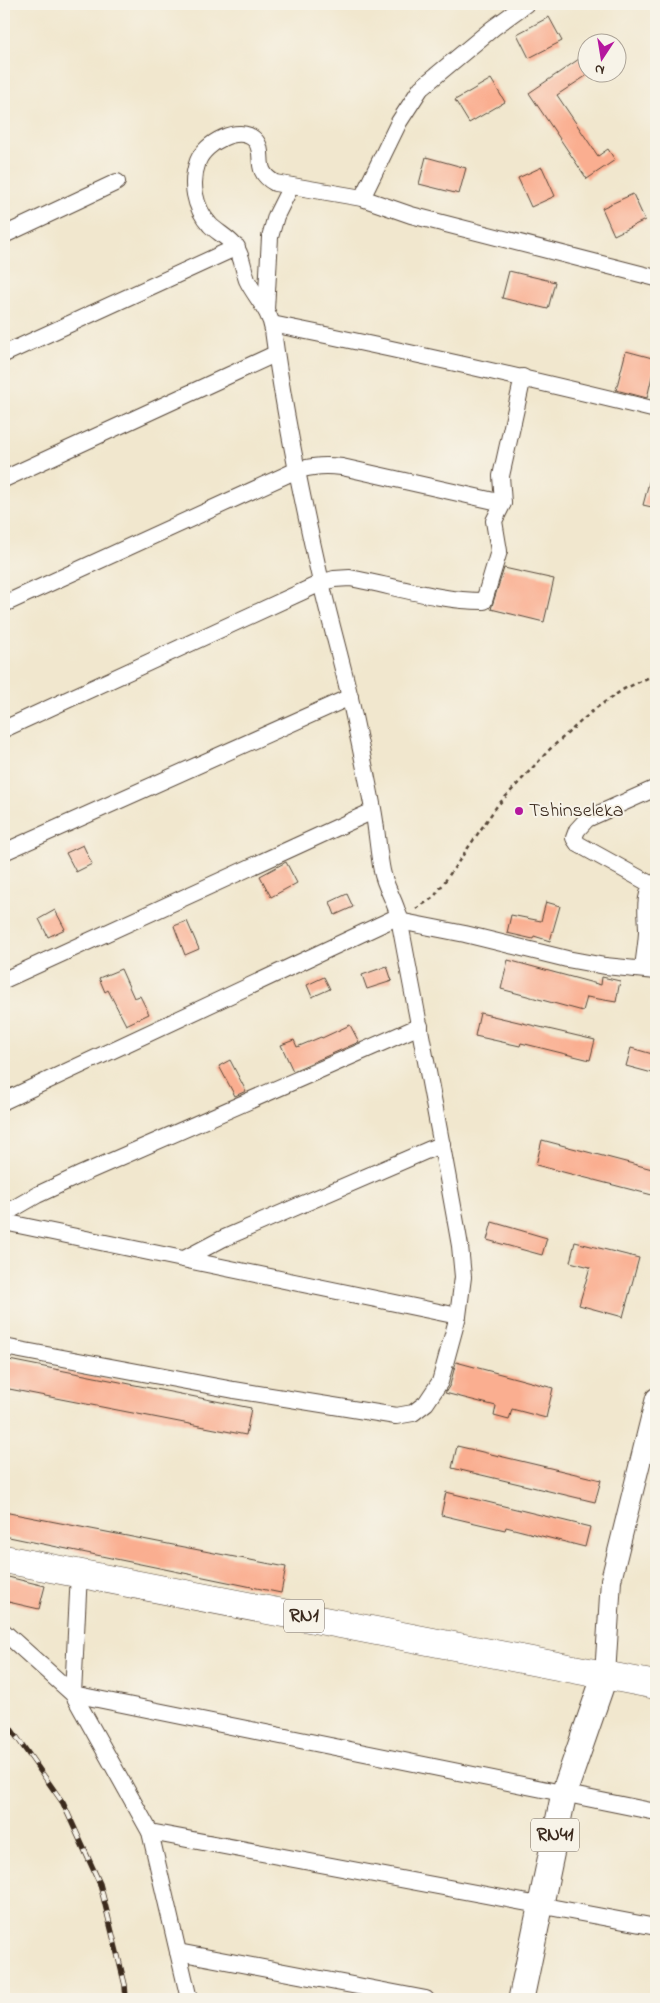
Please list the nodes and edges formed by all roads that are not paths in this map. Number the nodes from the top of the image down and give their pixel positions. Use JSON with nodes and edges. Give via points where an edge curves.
{"nodes":[{"id":1,"x":526,"y":4,"type":"edge"},
{"id":2,"x":117,"y":182,"type":"dead end"},
{"id":3,"x":291,"y":186,"type":"junction"},
{"id":4,"x":362,"y":198,"type":"junction"},
{"id":5,"x":4,"y":235,"type":"edge"},
{"id":6,"x":236,"y":247,"type":"junction"},
{"id":7,"x":656,"y":278,"type":"edge"},
{"id":8,"x":269,"y":317,"type":"junction"},
{"id":9,"x":4,"y":354,"type":"edge"},
{"id":10,"x":275,"y":354,"type":"junction"},
{"id":11,"x":523,"y":377,"type":"junction"},
{"id":12,"x":656,"y":410,"type":"edge"},
{"id":13,"x":298,"y":470,"type":"junction"},
{"id":14,"x":4,"y":479,"type":"edge"},
{"id":15,"x":503,"y":503,"type":"junction"},
{"id":16,"x":321,"y":583,"type":"junction"},
{"id":17,"x":4,"y":604,"type":"edge"},
{"id":18,"x":350,"y":697,"type":"junction"},
{"id":19,"x":4,"y":729,"type":"edge"},
{"id":20,"x":656,"y":788,"type":"edge"},
{"id":21,"x":373,"y":811,"type":"junction"},
{"id":22,"x":4,"y":852,"type":"edge"},
{"id":23,"x":654,"y":884,"type":"edge"},
{"id":24,"x":399,"y":919,"type":"junction"},
{"id":25,"x":650,"y":970,"type":"edge"},
{"id":26,"x":4,"y":980,"type":"edge"},
{"id":27,"x":420,"y":1026,"type":"junction"},
{"id":28,"x":4,"y":1101,"type":"edge"},
{"id":29,"x":442,"y":1144,"type":"junction"},
{"id":30,"x":4,"y":1214,"type":"edge"},
{"id":31,"x":4,"y":1222,"type":"edge"},
{"id":32,"x":186,"y":1258,"type":"junction"},
{"id":33,"x":458,"y":1316,"type":"junction"},
{"id":34,"x":4,"y":1347,"type":"edge"},
{"id":35,"x":655,"y":1409,"type":"edge"},
{"id":36,"x":4,"y":1560,"type":"edge"},
{"id":37,"x":79,"y":1573,"type":"junction"},
{"id":38,"x":4,"y":1632,"type":"edge"},
{"id":39,"x":605,"y":1675,"type":"junction"},
{"id":40,"x":656,"y":1685,"type":"edge"},
{"id":41,"x":73,"y":1694,"type":"junction"},
{"id":42,"x":564,"y":1793,"type":"junction"},
{"id":43,"x":656,"y":1812,"type":"edge"},
{"id":44,"x":150,"y":1832,"type":"junction"},
{"id":45,"x":541,"y":1904,"type":"junction"},
{"id":46,"x":656,"y":1927,"type":"edge"},
{"id":47,"x":178,"y":1952,"type":"junction"},
{"id":48,"x":189,"y":1999,"type":"edge"},
{"id":49,"x":426,"y":1999,"type":"edge"},
{"id":50,"x":521,"y":1999,"type":"edge"}],
"edges":[{"from":1,"to":4,"type":"street","via":[[421,88],[399,122]]},
{"from":2,"to":5,"type":"street"},
{"from":3,"to":4,"type":"street"},
{"from":3,"to":6,"type":"street","via":[[267,178],[262,169],[258,144],[253,138],[222,136],[200,156],[194,172],[198,208],[210,224]]},
{"from":3,"to":8,"type":"street","via":[[270,237]]},
{"from":4,"to":7,"type":"street","via":[[411,215]]},
{"from":6,"to":8,"type":"street","via":[[248,280]]},
{"from":6,"to":9,"type":"street"},
{"from":8,"to":10,"type":"street"},
{"from":8,"to":11,"type":"street"},
{"from":10,"to":13,"type":"street"},
{"from":10,"to":14,"type":"street"},
{"from":11,"to":12,"type":"street"},
{"from":11,"to":15,"type":"street","via":[[501,476]]},
{"from":13,"to":15,"type":"street","via":[[322,464],[342,467]]},
{"from":13,"to":16,"type":"street"},
{"from":13,"to":17,"type":"street"},
{"from":15,"to":16,"type":"street","via":[[494,521],[500,551],[484,601],[350,578]]},
{"from":16,"to":18,"type":"street"},
{"from":16,"to":19,"type":"street"},
{"from":18,"to":21,"type":"street"},
{"from":18,"to":22,"type":"street"},
{"from":20,"to":23,"type":"street","via":[[587,819],[574,838],[578,844]]},
{"from":21,"to":24,"type":"street","via":[[382,874]]},
{"from":21,"to":26,"type":"street"},
{"from":23,"to":25,"type":"street","via":[[647,898]]},
{"from":24,"to":25,"type":"street","via":[[605,966]]},
{"from":24,"to":27,"type":"street"},
{"from":24,"to":28,"type":"street"},
{"from":27,"to":29,"type":"street"},
{"from":27,"to":30,"type":"street","via":[[82,1174]]},
{"from":29,"to":32,"type":"street","via":[[222,1239]]},
{"from":29,"to":33,"type":"street","via":[[460,1246],[462,1277]]},
{"from":31,"to":32,"type":"street"},
{"from":32,"to":33,"type":"street"},
{"from":33,"to":34,"type":"street","via":[[440,1382],[426,1403],[413,1413],[396,1416]]},
{"from":35,"to":39,"type":"street","via":[[611,1580]]},
{"from":36,"to":37,"type":"highway","number":"RN1"},
{"from":37,"to":39,"type":"highway","number":"RN1"},
{"from":37,"to":41,"type":"street"},
{"from":38,"to":41,"type":"street"},
{"from":39,"to":40,"type":"highway","number":"RN1"},
{"from":39,"to":42,"type":"main road","number":"RN41"},
{"from":41,"to":42,"type":"street"},
{"from":41,"to":44,"type":"street"},
{"from":42,"to":43,"type":"street"},
{"from":42,"to":45,"type":"main road","number":"RN41"},
{"from":44,"to":45,"type":"street"},
{"from":44,"to":47,"type":"street"},
{"from":45,"to":46,"type":"street"},
{"from":45,"to":50,"type":"main road","number":"RN41"},
{"from":47,"to":48,"type":"street"},
{"from":47,"to":49,"type":"street"}]}
